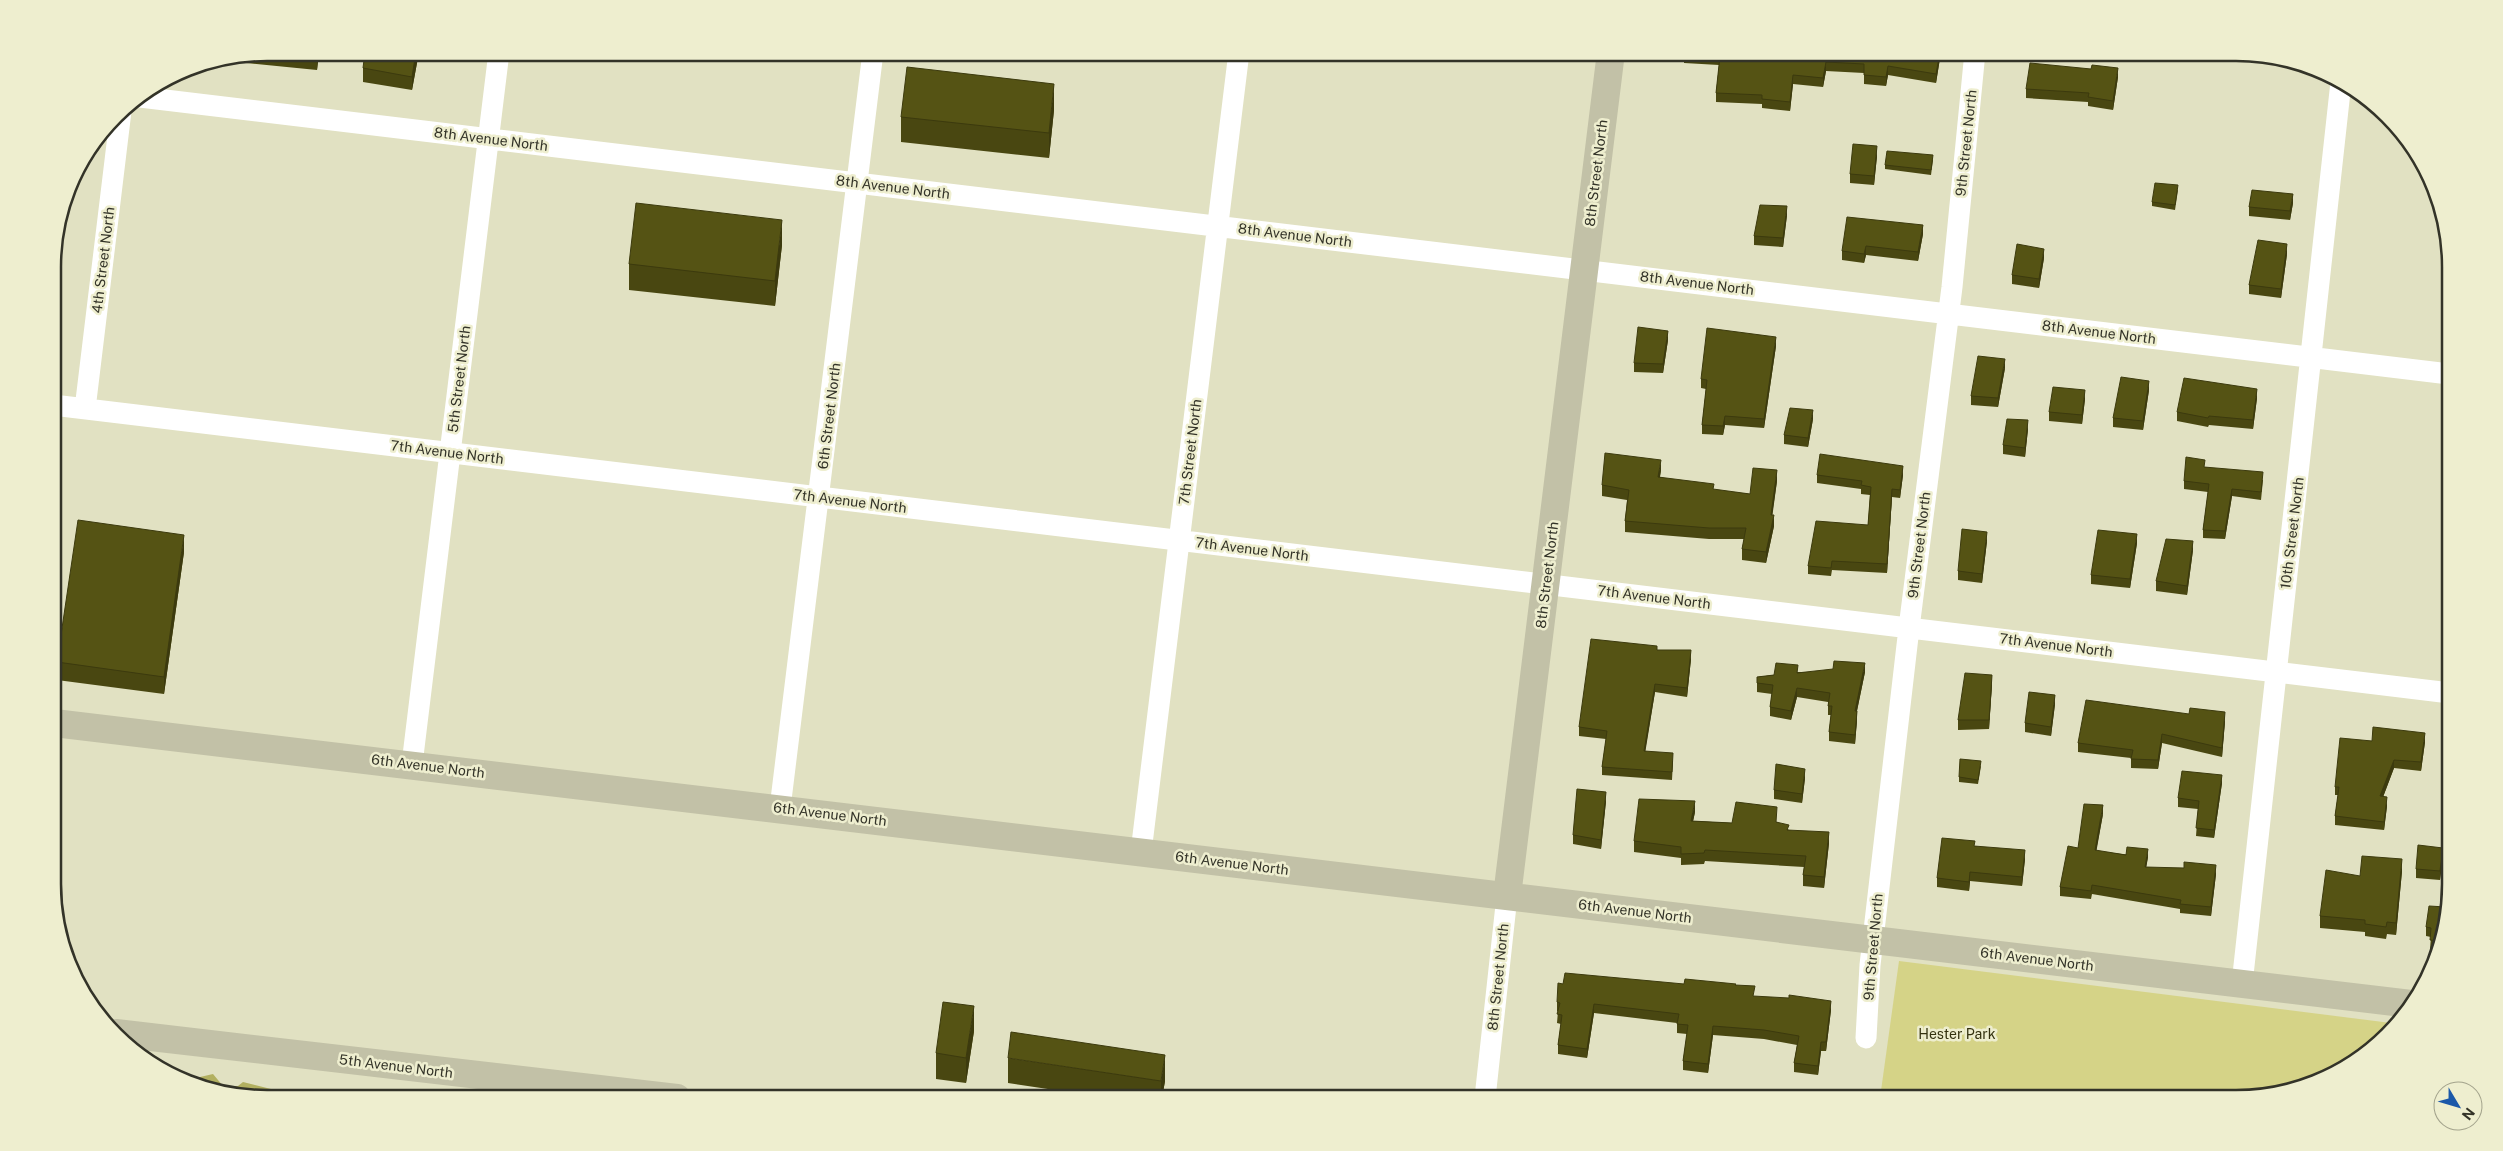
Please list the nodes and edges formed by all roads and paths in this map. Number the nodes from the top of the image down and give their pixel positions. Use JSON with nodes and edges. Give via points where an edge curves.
{"nodes":[{"id":1,"x":498,"y":61,"type":"edge"},
{"id":2,"x":872,"y":61,"type":"edge"},
{"id":3,"x":1238,"y":61,"type":"edge"},
{"id":4,"x":1610,"y":61,"type":"edge"},
{"id":5,"x":1974,"y":61,"type":"edge"},
{"id":6,"x":2340,"y":90,"type":"edge"},
{"id":7,"x":151,"y":97,"type":"edge"},
{"id":8,"x":120,"y":123,"type":"edge"},
{"id":9,"x":489,"y":138,"type":"junction"},
{"id":10,"x":857,"y":182,"type":"junction"},
{"id":11,"x":1218,"y":226,"type":"junction"},
{"id":12,"x":1584,"y":270,"type":"junction"},
{"id":13,"x":1949,"y":314,"type":"junction"},
{"id":14,"x":2312,"y":357,"type":"junction"},
{"id":15,"x":2442,"y":373,"type":"edge"},
{"id":16,"x":61,"y":406,"type":"edge"},
{"id":17,"x":85,"y":409,"type":"junction"},
{"id":18,"x":450,"y":453,"type":"junction"},
{"id":19,"x":819,"y":497,"type":"junction"},
{"id":20,"x":1179,"y":540,"type":"junction"},
{"id":21,"x":1546,"y":584,"type":"junction"},
{"id":22,"x":1908,"y":628,"type":"junction"},
{"id":23,"x":2276,"y":672,"type":"junction"},
{"id":24,"x":2442,"y":692,"type":"edge"},
{"id":25,"x":61,"y":724,"type":"edge"},
{"id":26,"x":412,"y":764,"type":"junction"},
{"id":27,"x":780,"y":808,"type":"junction"},
{"id":28,"x":1141,"y":852,"type":"junction"},
{"id":29,"x":1507,"y":896,"type":"junction"},
{"id":30,"x":1873,"y":940,"type":"junction"},
{"id":31,"x":2242,"y":984,"type":"junction"},
{"id":32,"x":2403,"y":1003,"type":"edge"},
{"id":33,"x":127,"y":1035,"type":"edge"},
{"id":34,"x":1866,"y":1038,"type":"dead end"},
{"id":35,"x":607,"y":1090,"type":"edge"},
{"id":36,"x":1486,"y":1090,"type":"edge"}],
"edges":[{"from":1,"to":9,"type":"street","name":"5th Street North"},
{"from":2,"to":10,"type":"street","name":"6th Street North"},
{"from":3,"to":11,"type":"street","name":"7th Street North"},
{"from":4,"to":12,"type":"street","name":"8th Street North"},
{"from":5,"to":13,"type":"street","name":"9th Street North"},
{"from":6,"to":14,"type":"street","name":"10th Street North"},
{"from":7,"to":9,"type":"street","name":"8th Avenue North"},
{"from":8,"to":17,"type":"street","name":"4th Street North"},
{"from":9,"to":10,"type":"street","name":"8th Avenue North"},
{"from":9,"to":18,"type":"street","name":"5th Street North"},
{"from":10,"to":11,"type":"street","name":"8th Avenue North"},
{"from":10,"to":19,"type":"street","name":"6th Street North"},
{"from":11,"to":12,"type":"street","name":"8th Avenue North"},
{"from":11,"to":20,"type":"street","name":"7th Street North"},
{"from":12,"to":13,"type":"street","name":"8th Avenue North"},
{"from":12,"to":21,"type":"street","name":"8th Street North"},
{"from":13,"to":14,"type":"street","name":"8th Avenue North"},
{"from":13,"to":22,"type":"street","name":"9th Street North"},
{"from":14,"to":15,"type":"street","name":"8th Avenue North"},
{"from":14,"to":23,"type":"street","name":"10th Street North"},
{"from":16,"to":17,"type":"street","name":"7th Avenue North"},
{"from":17,"to":18,"type":"street","name":"7th Avenue North"},
{"from":18,"to":19,"type":"street","name":"7th Avenue North"},
{"from":18,"to":26,"type":"street","name":"5th Street North"},
{"from":19,"to":20,"type":"street","name":"7th Avenue North"},
{"from":19,"to":27,"type":"street","name":"6th Street North"},
{"from":20,"to":21,"type":"street","name":"7th Avenue North"},
{"from":20,"to":28,"type":"street","name":"7th Street North"},
{"from":21,"to":22,"type":"street","name":"7th Avenue North"},
{"from":21,"to":29,"type":"street","name":"8th Street North"},
{"from":22,"to":23,"type":"street","name":"7th Avenue North"},
{"from":22,"to":30,"type":"street","name":"9th Street North"},
{"from":23,"to":24,"type":"street","name":"7th Avenue North"},
{"from":23,"to":31,"type":"street","name":"10th Street North"},
{"from":25,"to":26,"type":"street","name":"6th Avenue North"},
{"from":26,"to":27,"type":"street","name":"6th Avenue North"},
{"from":27,"to":28,"type":"street","name":"6th Avenue North"},
{"from":28,"to":29,"type":"street","name":"6th Avenue North"},
{"from":29,"to":30,"type":"street","name":"6th Avenue North"},
{"from":29,"to":36,"type":"street","name":"8th Street North"},
{"from":30,"to":31,"type":"street","name":"6th Avenue North"},
{"from":30,"to":34,"type":"street","name":"9th Street North"},
{"from":31,"to":32,"type":"street","name":"6th Avenue North"},
{"from":33,"to":35,"type":"street","name":"5th Avenue North"}]}
